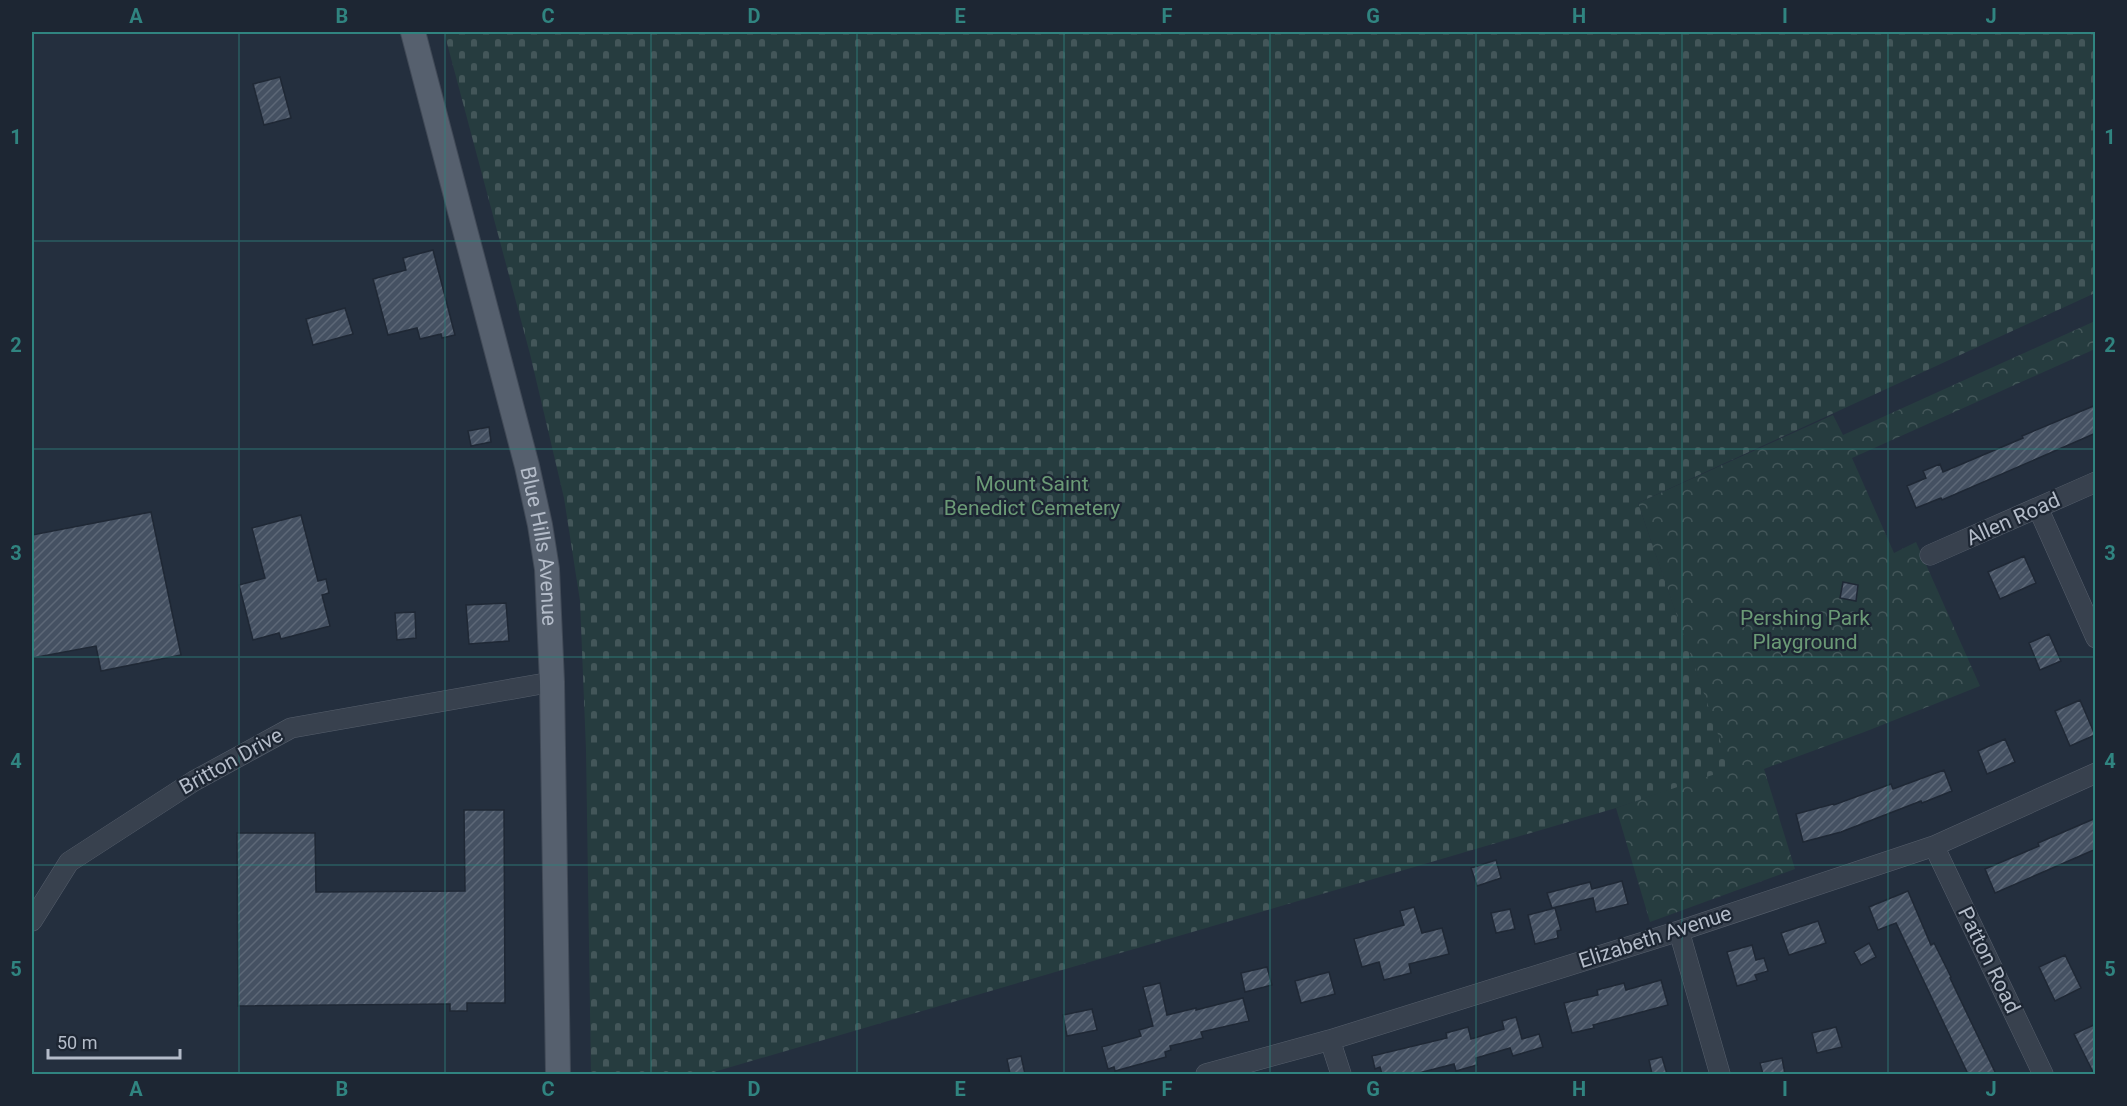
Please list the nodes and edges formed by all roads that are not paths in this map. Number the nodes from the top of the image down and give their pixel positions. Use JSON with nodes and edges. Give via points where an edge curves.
{"nodes":[{"id":1,"x":413,"y":32,"type":"edge"},
{"id":2,"x":2096,"y":482,"type":"edge"},
{"id":3,"x":2038,"y":508,"type":"junction"},
{"id":4,"x":1930,"y":555,"type":"dead end"},
{"id":5,"x":2096,"y":638,"type":"edge"},
{"id":6,"x":552,"y":682,"type":"junction"},
{"id":7,"x":2096,"y":773,"type":"edge"},
{"id":8,"x":1934,"y":846,"type":"junction"},
{"id":9,"x":32,"y":921,"type":"edge"},
{"id":10,"x":1679,"y":931,"type":"junction"},
{"id":11,"x":1330,"y":1040,"type":"junction"},
{"id":12,"x":558,"y":1074,"type":"edge"},
{"id":13,"x":1206,"y":1074,"type":"edge"},
{"id":14,"x":1341,"y":1074,"type":"edge"},
{"id":15,"x":1720,"y":1074,"type":"edge"},
{"id":16,"x":2043,"y":1074,"type":"edge"}],
"edges":[{"from":1,"to":6,"type":"main road","name":"Blue Hills Avenue","via":[[540,525],[547,569]]},
{"from":2,"to":3,"type":"street","name":"Allen Road"},
{"from":3,"to":4,"type":"street","name":"Allen Road"},
{"from":3,"to":5,"type":"street"},
{"from":6,"to":9,"type":"street","name":"Britton Drive","via":[[291,728],[194,781],[69,862]]},
{"from":6,"to":12,"type":"main road","name":"Blue Hills Avenue"},
{"from":7,"to":8,"type":"street","name":"Elizabeth Avenue"},
{"from":8,"to":10,"type":"street","name":"Elizabeth Avenue"},
{"from":8,"to":16,"type":"street","name":"Patton Road"},
{"from":10,"to":11,"type":"street","name":"Elizabeth Avenue"},
{"from":10,"to":15,"type":"street"},
{"from":11,"to":13,"type":"street","name":"Elizabeth Avenue"},
{"from":11,"to":14,"type":"street"}]}
